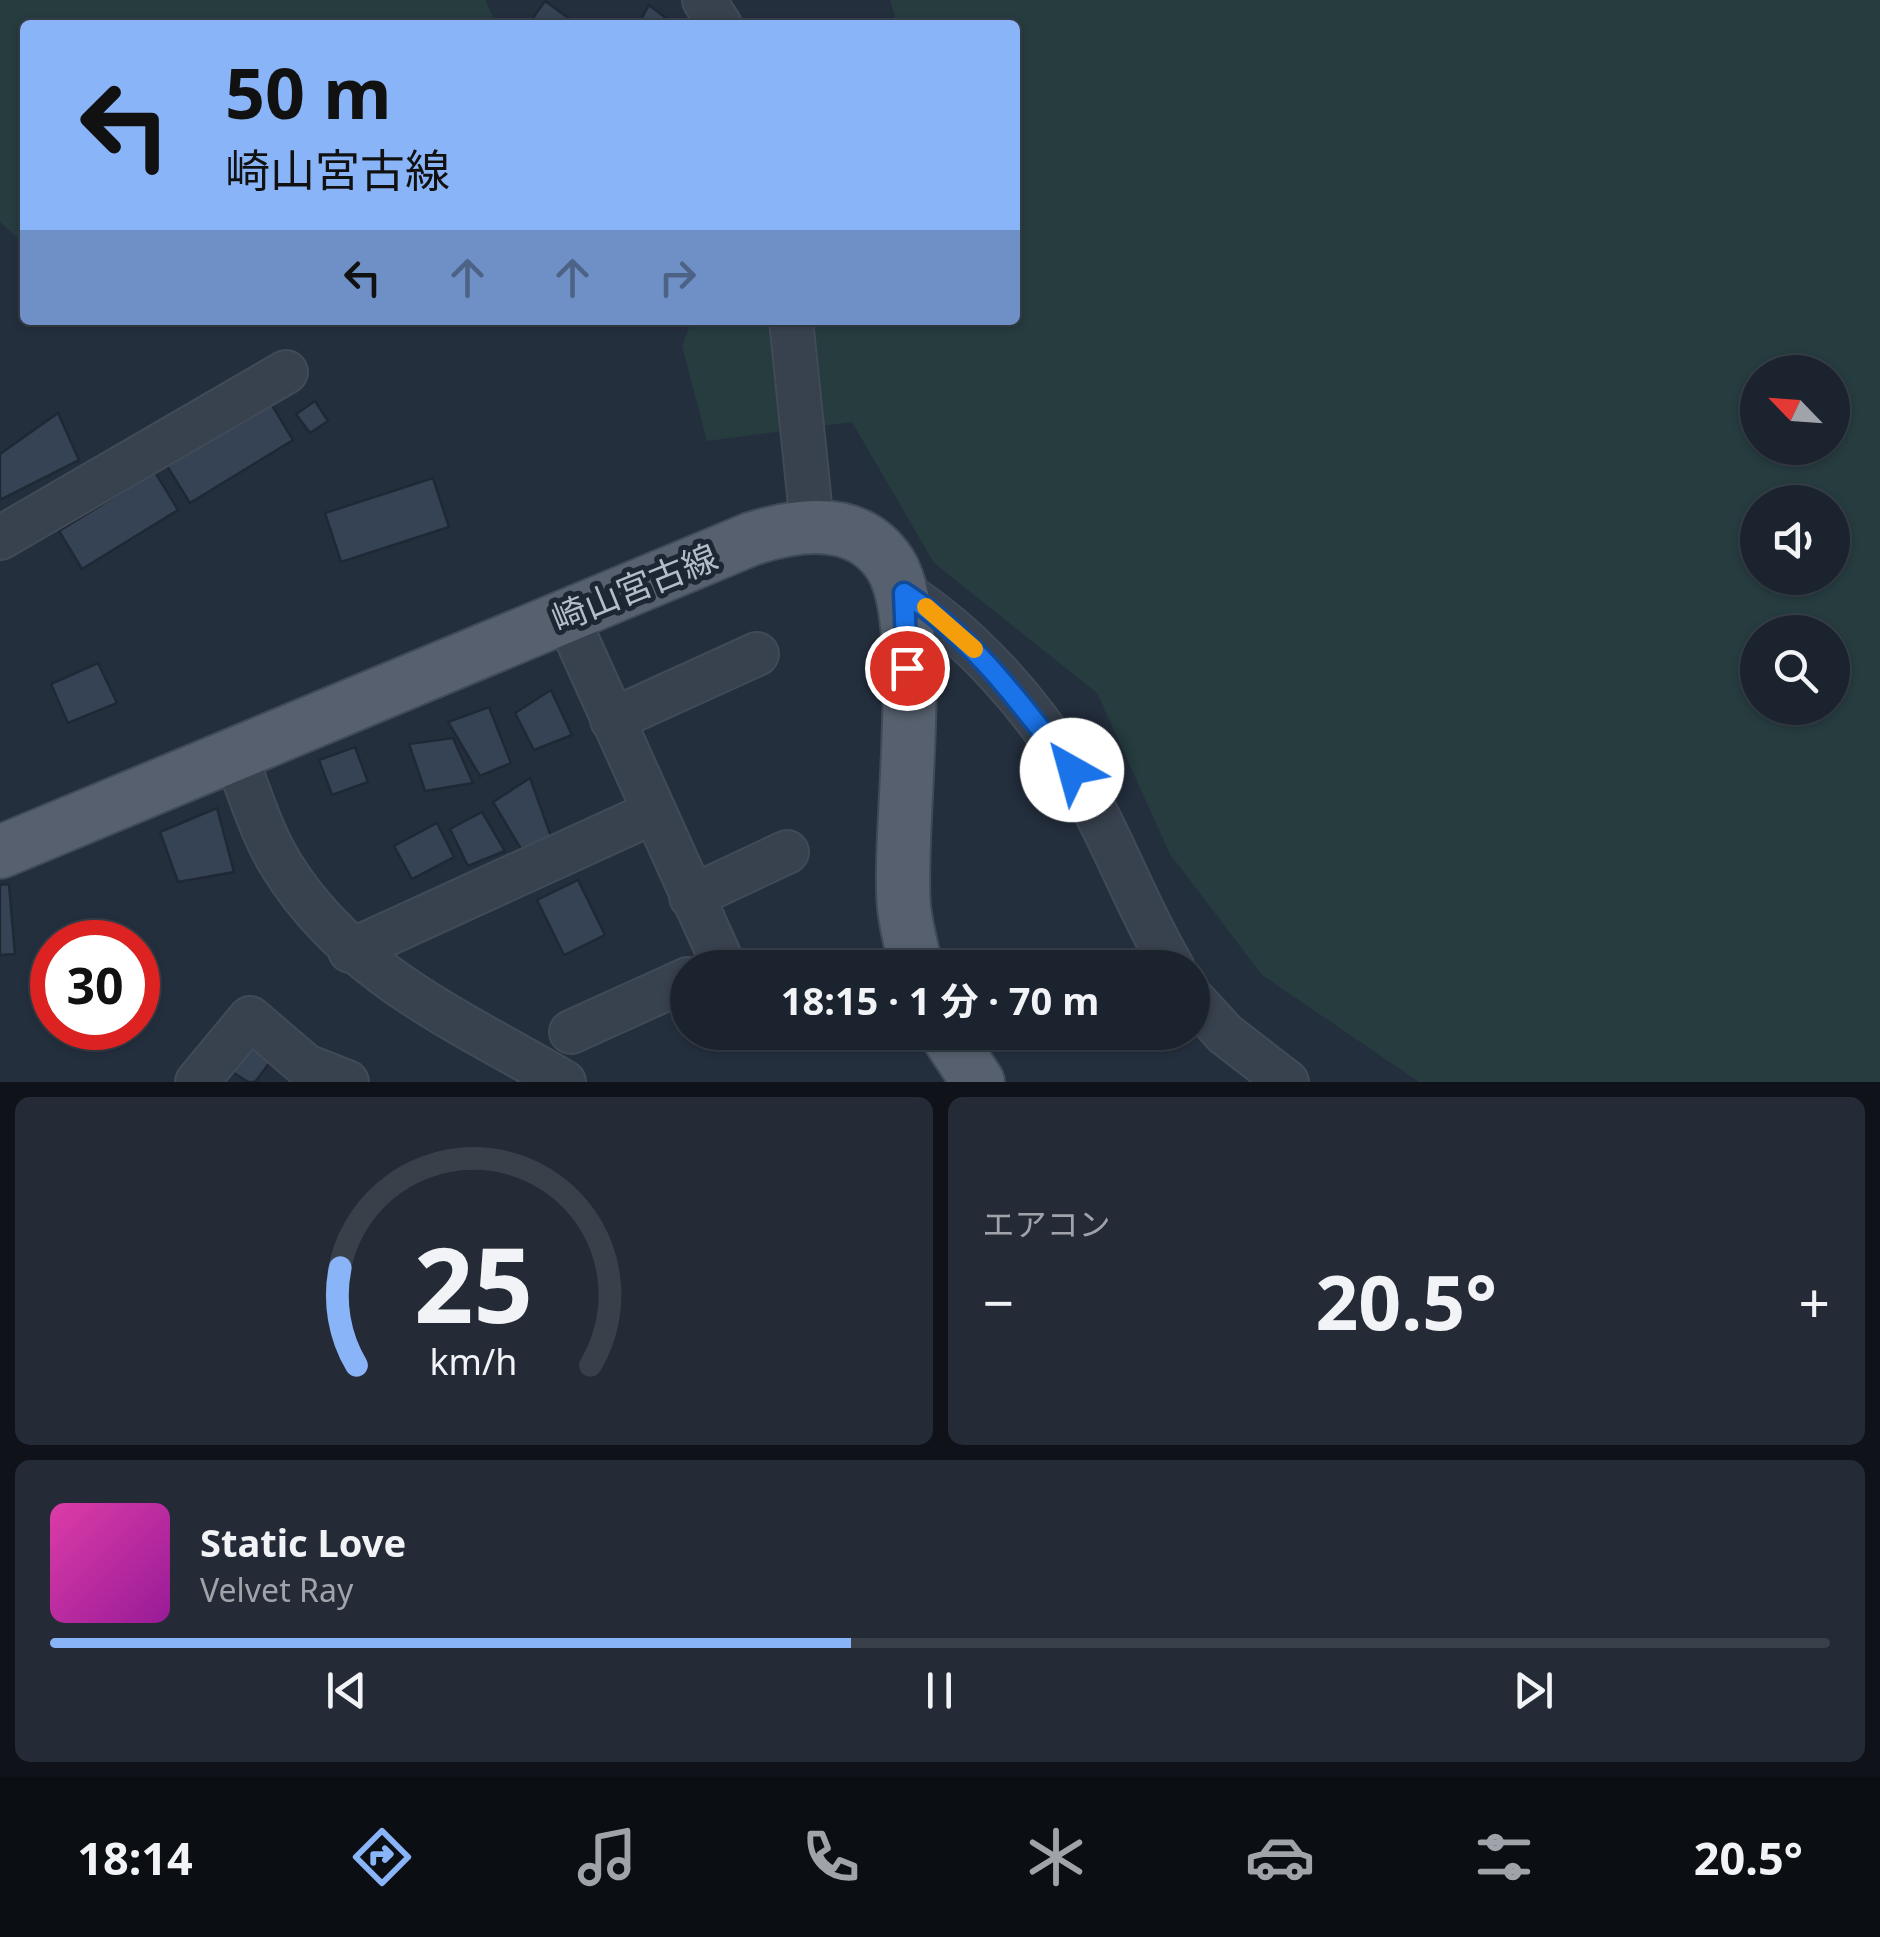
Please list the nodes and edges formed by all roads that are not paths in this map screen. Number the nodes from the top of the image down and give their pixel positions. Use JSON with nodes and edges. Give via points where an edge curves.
{"nodes":[{"id":1,"x":791,"y":325,"type":"edge"},
{"id":2,"x":286,"y":372,"type":"dead end"},
{"id":3,"x":812,"y":524,"type":"junction"},
{"id":4,"x":0,"y":538,"type":"edge"},
{"id":5,"x":904,"y":593,"type":"junction"},
{"id":6,"x":566,"y":615,"type":"junction"},
{"id":7,"x":757,"y":654,"type":"dead end"},
{"id":8,"x":612,"y":720,"type":"junction"},
{"id":9,"x":234,"y":753,"type":"junction"},
{"id":10,"x":652,"y":812,"type":"junction"},
{"id":11,"x":0,"y":852,"type":"edge"},
{"id":12,"x":787,"y":852,"type":"dead end"},
{"id":13,"x":691,"y":896,"type":"junction"},
{"id":14,"x":706,"y":950,"type":"edge"},
{"id":15,"x":913,"y":950,"type":"edge"},
{"id":16,"x":1164,"y":950,"type":"edge"},
{"id":17,"x":350,"y":951,"type":"junction"},
{"id":18,"x":670,"y":987,"type":"edge"},
{"id":19,"x":1210,"y":1018,"type":"edge"},
{"id":20,"x":571,"y":1032,"type":"dead end"},
{"id":21,"x":956,"y":1050,"type":"edge"},
{"id":22,"x":196,"y":1082,"type":"edge"},
{"id":23,"x":347,"y":1082,"type":"edge"},
{"id":24,"x":564,"y":1082,"type":"edge"},
{"id":25,"x":978,"y":1082,"type":"edge"},
{"id":26,"x":1287,"y":1082,"type":"edge"}],
"edges":[{"from":1,"to":3,"type":"street"},
{"from":2,"to":4,"type":"street"},
{"from":3,"to":5,"type":"main road","via":[[871,544],[890,563]]},
{"from":3,"to":6,"type":"main road","name":"崎山宮古線","via":[[751,539]]},
{"from":5,"to":15,"type":"main road","via":[[904,906]]},
{"from":5,"to":16,"type":"street","via":[[988,662],[1072,770]]},
{"from":6,"to":8,"type":"street"},
{"from":6,"to":9,"type":"main road","name":"崎山宮古線"},
{"from":7,"to":8,"type":"street"},
{"from":8,"to":10,"type":"street"},
{"from":9,"to":11,"type":"main road","name":"崎山宮古線"},
{"from":9,"to":17,"type":"street","via":[[279,862]]},
{"from":10,"to":13,"type":"street"},
{"from":10,"to":17,"type":"street"},
{"from":12,"to":13,"type":"street"},
{"from":13,"to":14,"type":"street"},
{"from":17,"to":24,"type":"street"},
{"from":18,"to":20,"type":"street"},
{"from":19,"to":26,"type":"street"},
{"from":21,"to":25,"type":"main road"},
{"from":22,"to":23,"type":"street","via":[[250,1018],[306,1066]]}]}
